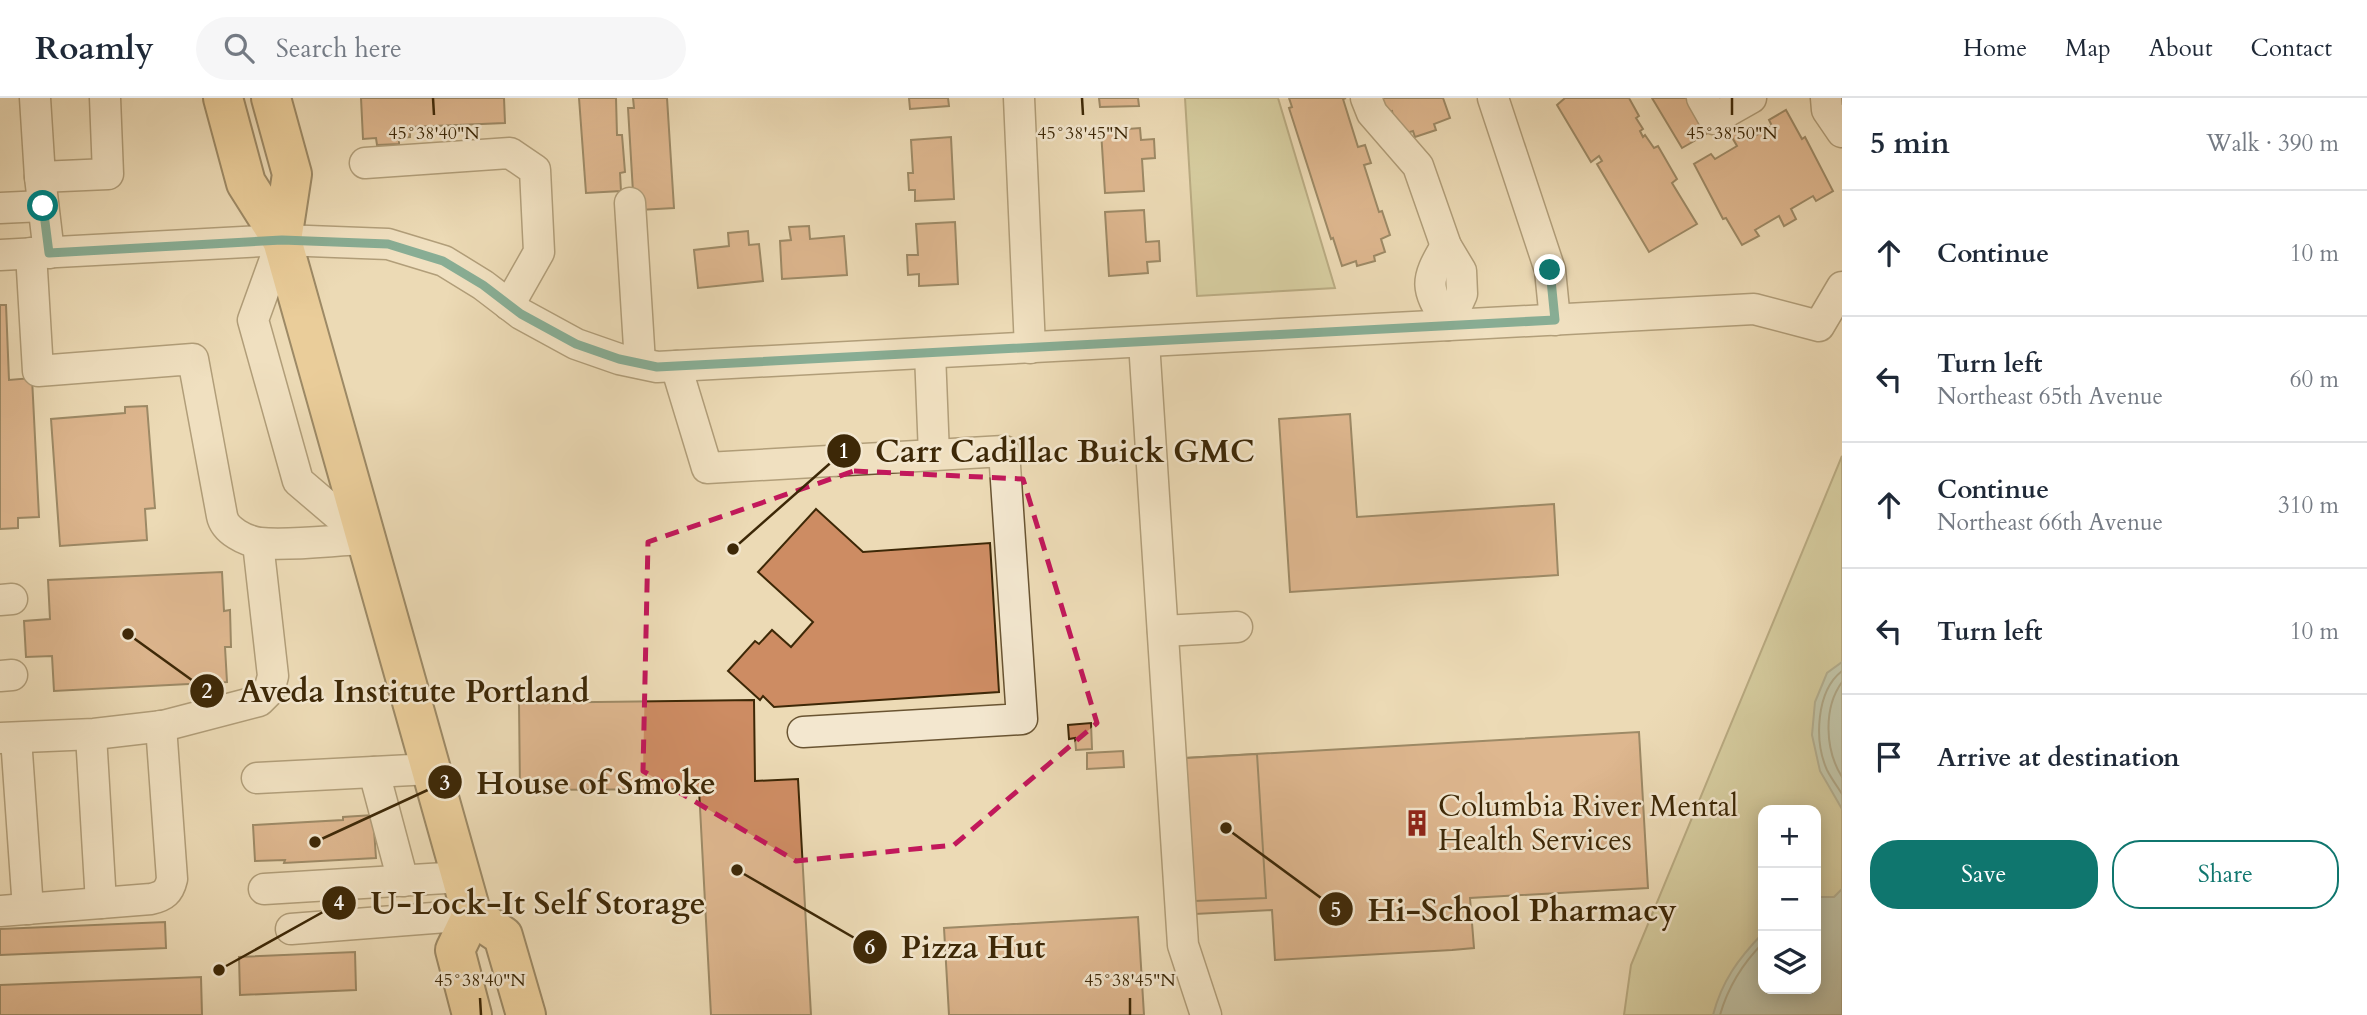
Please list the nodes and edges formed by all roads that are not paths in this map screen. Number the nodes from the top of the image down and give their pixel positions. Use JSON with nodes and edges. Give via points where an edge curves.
{"nodes":[{"id":1,"x":35,"y":98,"type":"edge"},
{"id":2,"x":105,"y":98,"type":"edge"},
{"id":3,"x":223,"y":98,"type":"edge"},
{"id":4,"x":271,"y":98,"type":"edge"},
{"id":5,"x":1019,"y":98,"type":"edge"},
{"id":6,"x":1366,"y":98,"type":"edge"},
{"id":7,"x":1493,"y":98,"type":"edge"},
{"id":8,"x":1702,"y":98,"type":"edge"},
{"id":9,"x":1751,"y":98,"type":"edge"},
{"id":10,"x":1826,"y":98,"type":"edge"},
{"id":11,"x":1842,"y":132,"type":"edge"},
{"id":12,"x":365,"y":163,"type":"dead end"},
{"id":13,"x":40,"y":177,"type":"junction"},
{"id":14,"x":630,"y":203,"type":"dead end"},
{"id":15,"x":43,"y":206,"type":"junction"},
{"id":16,"x":0,"y":208,"type":"edge"},
{"id":17,"x":282,"y":240,"type":"junction"},
{"id":18,"x":40,"y":253,"type":"junction"},
{"id":19,"x":0,"y":255,"type":"edge"},
{"id":20,"x":1842,"y":287,"type":"edge"},
{"id":21,"x":509,"y":305,"type":"junction"},
{"id":22,"x":1555,"y":320,"type":"junction"},
{"id":23,"x":1448,"y":326,"type":"junction"},
{"id":24,"x":1144,"y":342,"type":"junction"},
{"id":25,"x":1030,"y":348,"type":"junction"},
{"id":26,"x":930,"y":353,"type":"junction"},
{"id":27,"x":640,"y":363,"type":"junction"},
{"id":28,"x":676,"y":366,"type":"junction"},
{"id":29,"x":934,"y":455,"type":"junction"},
{"id":30,"x":366,"y":539,"type":"junction"},
{"id":31,"x":258,"y":543,"type":"junction"},
{"id":32,"x":1237,"y":627,"type":"dead end"},
{"id":33,"x":1163,"y":631,"type":"junction"},
{"id":34,"x":161,"y":726,"type":"junction"},
{"id":35,"x":803,"y":732,"type":"dead end"},
{"id":36,"x":91,"y":735,"type":"junction"},
{"id":37,"x":8,"y":738,"type":"edge"},
{"id":38,"x":431,"y":769,"type":"junction"},
{"id":39,"x":374,"y":772,"type":"junction"},
{"id":40,"x":257,"y":778,"type":"dead end"},
{"id":41,"x":462,"y":877,"type":"junction"},
{"id":42,"x":403,"y":881,"type":"junction"},
{"id":43,"x":264,"y":889,"type":"dead end"},
{"id":44,"x":101,"y":903,"type":"junction"},
{"id":45,"x":14,"y":910,"type":"edge"},
{"id":46,"x":472,"y":915,"type":"junction"},
{"id":47,"x":291,"y":929,"type":"dead end"},
{"id":48,"x":472,"y":1015,"type":"edge"},
{"id":49,"x":526,"y":1015,"type":"edge"},
{"id":50,"x":1206,"y":1015,"type":"edge"}],
"edges":[{"from":1,"to":13,"type":"street"},
{"from":2,"to":13,"type":"street","via":[[108,174]]},
{"from":3,"to":17,"type":"main road","via":[[246,183]]},
{"from":4,"to":17,"type":"main road","via":[[292,174]]},
{"from":5,"to":25,"type":"street"},
{"from":6,"to":23,"type":"street","via":[[1372,113],[1418,166],[1446,246],[1461,271],[1462,294]]},
{"from":7,"to":22,"type":"street","via":[[1550,270]]},
{"from":8,"to":9,"type":"street","via":[[1714,119]]},
{"from":10,"to":11,"type":"street","via":[[1827,110]]},
{"from":12,"to":21,"type":"street","via":[[510,153],[535,170],[539,252]]},
{"from":13,"to":15,"type":"street"},
{"from":14,"to":27,"type":"street"},
{"from":15,"to":16,"type":"street"},
{"from":15,"to":18,"type":"street"},
{"from":17,"to":18,"type":"street"},
{"from":17,"to":21,"type":"street","via":[[388,244],[443,261]]},
{"from":17,"to":30,"type":"main road"},
{"from":18,"to":19,"type":"street"},
{"from":18,"to":31,"type":"street","via":[[38,371],[193,359],[223,522],[234,533]]},
{"from":20,"to":22,"type":"street","via":[[1819,326],[1754,309]]},
{"from":21,"to":27,"type":"street","via":[[576,344]]},
{"from":22,"to":23,"type":"street"},
{"from":23,"to":24,"type":"street"},
{"from":24,"to":25,"type":"street"},
{"from":24,"to":33,"type":"street"},
{"from":25,"to":26,"type":"street"},
{"from":26,"to":28,"type":"street"},
{"from":26,"to":29,"type":"street"},
{"from":27,"to":28,"type":"street"},
{"from":28,"to":29,"type":"street","via":[[707,468]]},
{"from":29,"to":35,"type":"street","via":[[1003,451],[1022,719]]},
{"from":30,"to":31,"type":"street"},
{"from":30,"to":38,"type":"main road"},
{"from":31,"to":34,"type":"street","via":[[272,668],[269,691],[253,704]]},
{"from":32,"to":33,"type":"street"},
{"from":33,"to":50,"type":"street","via":[[1183,946]]},
{"from":34,"to":36,"type":"street"},
{"from":34,"to":44,"type":"street","via":[[171,886],[162,897]]},
{"from":36,"to":37,"type":"street"},
{"from":36,"to":44,"type":"street"},
{"from":37,"to":45,"type":"street"},
{"from":38,"to":39,"type":"street"},
{"from":38,"to":41,"type":"main road"},
{"from":39,"to":40,"type":"street"},
{"from":39,"to":42,"type":"street"},
{"from":41,"to":42,"type":"street"},
{"from":41,"to":46,"type":"main road"},
{"from":42,"to":43,"type":"street"},
{"from":44,"to":45,"type":"street"},
{"from":46,"to":47,"type":"street"},
{"from":46,"to":48,"type":"main road","via":[[455,950]]},
{"from":46,"to":49,"type":"main road","via":[[503,936]]}]}
